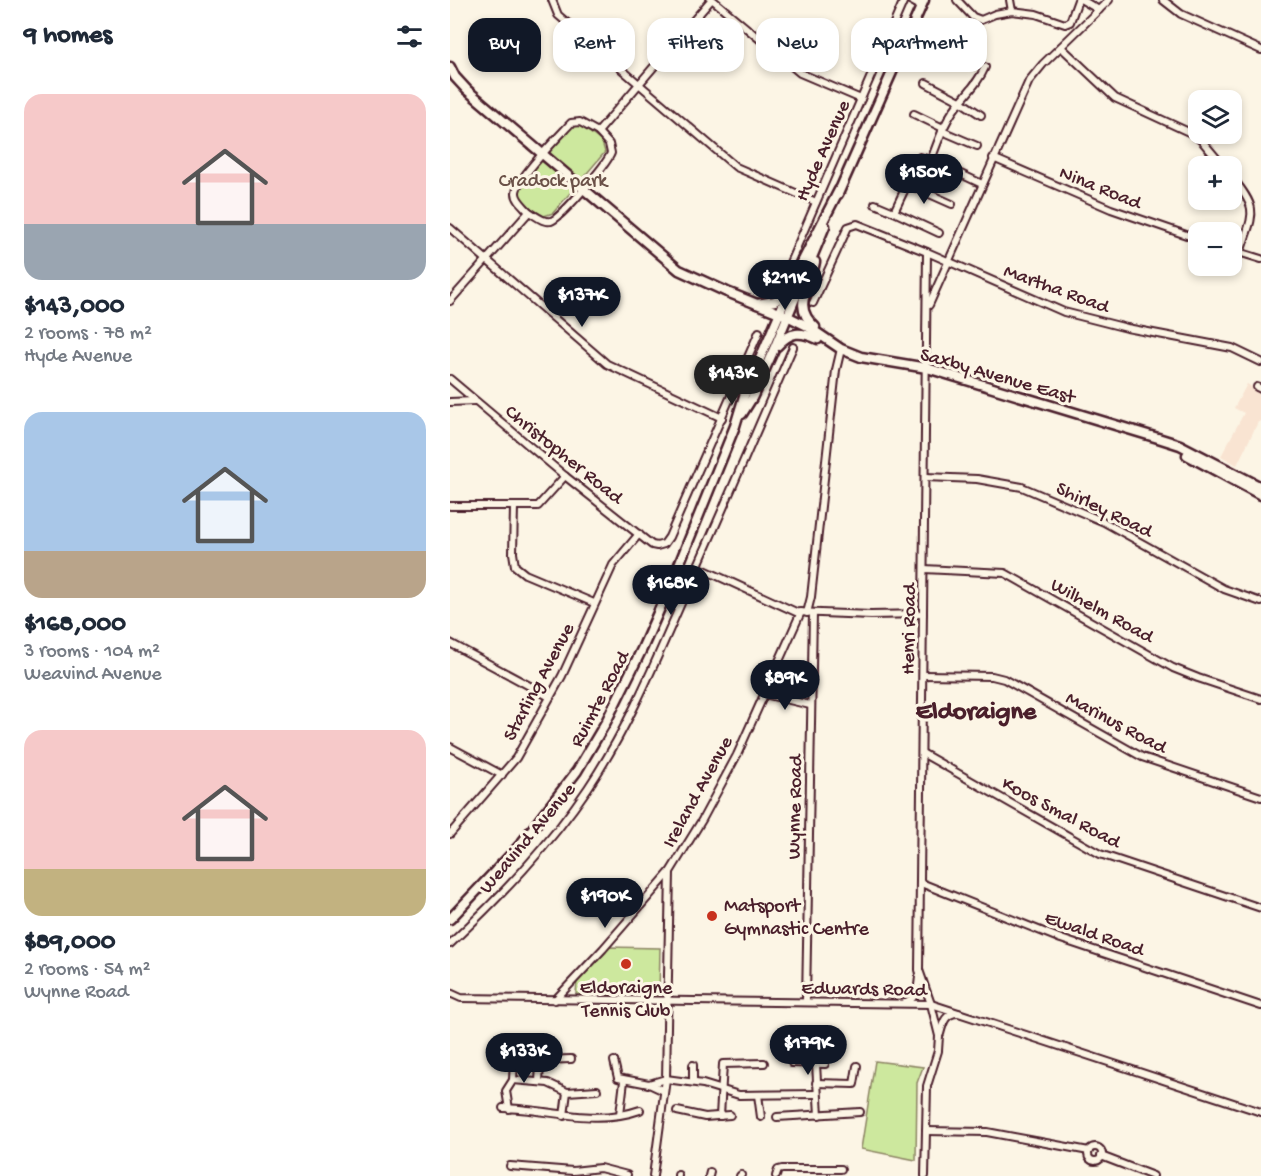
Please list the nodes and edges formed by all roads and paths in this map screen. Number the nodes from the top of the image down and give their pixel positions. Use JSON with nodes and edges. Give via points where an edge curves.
{"nodes":[{"id":1,"x":552,"y":0,"type":"edge"},
{"id":2,"x":712,"y":0,"type":"edge"},
{"id":3,"x":904,"y":0,"type":"edge"},
{"id":4,"x":910,"y":0,"type":"edge"},
{"id":5,"x":957,"y":0,"type":"edge"},
{"id":6,"x":1010,"y":0,"type":"edge"},
{"id":7,"x":1080,"y":0,"type":"edge"},
{"id":8,"x":1109,"y":0,"type":"edge"},
{"id":9,"x":1163,"y":0,"type":"edge"},
{"id":10,"x":922,"y":3,"type":"edge"},
{"id":11,"x":1099,"y":10,"type":"junction"},
{"id":12,"x":1012,"y":11,"type":"junction"},
{"id":13,"x":1061,"y":47,"type":"junction"},
{"id":14,"x":1261,"y":50,"type":"edge"},
{"id":15,"x":450,"y":67,"type":"edge"},
{"id":16,"x":983,"y":72,"type":"edge"},
{"id":17,"x":640,"y":83,"type":"junction"},
{"id":18,"x":926,"y":83,"type":"dead end"},
{"id":19,"x":861,"y":99,"type":"junction"},
{"id":20,"x":960,"y":101,"type":"junction"},
{"id":21,"x":914,"y":114,"type":"dead end"},
{"id":22,"x":981,"y":116,"type":"dead end"},
{"id":23,"x":943,"y":130,"type":"junction"},
{"id":24,"x":598,"y":132,"type":"junction"},
{"id":25,"x":977,"y":146,"type":"dead end"},
{"id":26,"x":543,"y":154,"type":"junction"},
{"id":27,"x":1215,"y":156,"type":"edge"},
{"id":28,"x":993,"y":158,"type":"junction"},
{"id":29,"x":931,"y":160,"type":"junction"},
{"id":30,"x":907,"y":184,"type":"junction"},
{"id":31,"x":982,"y":184,"type":"junction"},
{"id":32,"x":583,"y":189,"type":"junction"},
{"id":33,"x":839,"y":190,"type":"junction"},
{"id":34,"x":1242,"y":190,"type":"edge"},
{"id":35,"x":816,"y":202,"type":"junction"},
{"id":36,"x":875,"y":204,"type":"dead end"},
{"id":37,"x":952,"y":204,"type":"dead end"},
{"id":38,"x":529,"y":212,"type":"junction"},
{"id":39,"x":894,"y":212,"type":"junction"},
{"id":40,"x":450,"y":228,"type":"edge"},
{"id":41,"x":939,"y":232,"type":"dead end"},
{"id":42,"x":1188,"y":236,"type":"edge"},
{"id":43,"x":1242,"y":247,"type":"edge"},
{"id":44,"x":927,"y":252,"type":"junction"},
{"id":45,"x":814,"y":253,"type":"junction"},
{"id":46,"x":1242,"y":254,"type":"edge"},
{"id":47,"x":486,"y":259,"type":"junction"},
{"id":48,"x":1261,"y":259,"type":"edge"},
{"id":49,"x":948,"y":262,"type":"junction"},
{"id":50,"x":782,"y":281,"type":"dead end"},
{"id":51,"x":792,"y":285,"type":"junction"},
{"id":52,"x":450,"y":301,"type":"edge"},
{"id":53,"x":813,"y":303,"type":"dead end"},
{"id":54,"x":757,"y":304,"type":"junction"},
{"id":55,"x":927,"y":309,"type":"junction"},
{"id":56,"x":783,"y":315,"type":"junction"},
{"id":57,"x":759,"y":332,"type":"dead end"},
{"id":58,"x":793,"y":347,"type":"dead end"},
{"id":59,"x":840,"y":348,"type":"junction"},
{"id":60,"x":774,"y":349,"type":"junction"},
{"id":61,"x":1261,"y":362,"type":"edge"},
{"id":62,"x":927,"y":368,"type":"junction"},
{"id":63,"x":450,"y":379,"type":"edge"},
{"id":64,"x":475,"y":401,"type":"junction"},
{"id":65,"x":450,"y":402,"type":"edge"},
{"id":66,"x":722,"y":418,"type":"junction"},
{"id":67,"x":735,"y":426,"type":"junction"},
{"id":68,"x":1170,"y":442,"type":"junction"},
{"id":69,"x":565,"y":476,"type":"junction"},
{"id":70,"x":925,"y":477,"type":"junction"},
{"id":71,"x":1261,"y":487,"type":"edge"},
{"id":72,"x":1261,"y":495,"type":"edge"},
{"id":73,"x":450,"y":506,"type":"edge"},
{"id":74,"x":514,"y":507,"type":"junction"},
{"id":75,"x":639,"y":534,"type":"junction"},
{"id":76,"x":698,"y":567,"type":"junction"},
{"id":77,"x":924,"y":569,"type":"junction"},
{"id":78,"x":1261,"y":602,"type":"edge"},
{"id":79,"x":594,"y":603,"type":"junction"},
{"id":80,"x":807,"y":613,"type":"junction"},
{"id":81,"x":923,"y":614,"type":"junction"},
{"id":82,"x":450,"y":643,"type":"edge"},
{"id":83,"x":923,"y":675,"type":"junction"},
{"id":84,"x":764,"y":694,"type":"junction"},
{"id":85,"x":549,"y":697,"type":"junction"},
{"id":86,"x":1261,"y":699,"type":"edge"},
{"id":87,"x":810,"y":705,"type":"junction"},
{"id":88,"x":450,"y":747,"type":"edge"},
{"id":89,"x":922,"y":753,"type":"junction"},
{"id":90,"x":502,"y":775,"type":"junction"},
{"id":91,"x":1261,"y":797,"type":"edge"},
{"id":92,"x":450,"y":834,"type":"edge"},
{"id":93,"x":670,"y":872,"type":"junction"},
{"id":94,"x":921,"y":883,"type":"junction"},
{"id":95,"x":1261,"y":908,"type":"edge"},
{"id":96,"x":450,"y":919,"type":"edge"},
{"id":97,"x":450,"y":944,"type":"edge"},
{"id":98,"x":919,"y":970,"type":"junction"},
{"id":99,"x":450,"y":993,"type":"edge"},
{"id":100,"x":555,"y":1000,"type":"junction"},
{"id":101,"x":806,"y":1001,"type":"junction"},
{"id":102,"x":668,"y":1002,"type":"junction"},
{"id":103,"x":906,"y":1002,"type":"junction"},
{"id":104,"x":931,"y":1004,"type":"junction"},
{"id":105,"x":1261,"y":1006,"type":"edge"},
{"id":106,"x":962,"y":1013,"type":"junction"},
{"id":107,"x":939,"y":1036,"type":"junction"},
{"id":108,"x":571,"y":1059,"type":"dead end"},
{"id":109,"x":514,"y":1060,"type":"dead end"},
{"id":110,"x":614,"y":1061,"type":"dead end"},
{"id":111,"x":764,"y":1063,"type":"dead end"},
{"id":112,"x":792,"y":1064,"type":"dead end"},
{"id":113,"x":816,"y":1064,"type":"junction"},
{"id":114,"x":825,"y":1064,"type":"dead end"},
{"id":115,"x":693,"y":1065,"type":"dead end"},
{"id":116,"x":857,"y":1066,"type":"dead end"},
{"id":117,"x":666,"y":1079,"type":"junction"},
{"id":118,"x":513,"y":1080,"type":"junction"},
{"id":119,"x":624,"y":1080,"type":"junction"},
{"id":120,"x":539,"y":1082,"type":"junction"},
{"id":121,"x":693,"y":1082,"type":"junction"},
{"id":122,"x":816,"y":1083,"type":"junction"},
{"id":123,"x":649,"y":1084,"type":"junction"},
{"id":124,"x":597,"y":1090,"type":"dead end"},
{"id":125,"x":664,"y":1091,"type":"junction"},
{"id":126,"x":722,"y":1091,"type":"junction"},
{"id":127,"x":567,"y":1092,"type":"junction"},
{"id":128,"x":817,"y":1094,"type":"junction"},
{"id":129,"x":758,"y":1095,"type":"junction"},
{"id":130,"x":640,"y":1110,"type":"dead end"},
{"id":131,"x":677,"y":1111,"type":"dead end"},
{"id":132,"x":860,"y":1112,"type":"dead end"},
{"id":133,"x":1261,"y":1112,"type":"edge"},
{"id":134,"x":620,"y":1114,"type":"junction"},
{"id":135,"x":730,"y":1115,"type":"dead end"},
{"id":136,"x":819,"y":1115,"type":"junction"},
{"id":137,"x":564,"y":1116,"type":"junction"},
{"id":138,"x":720,"y":1116,"type":"junction"},
{"id":139,"x":761,"y":1117,"type":"dead end"},
{"id":140,"x":777,"y":1118,"type":"dead end"},
{"id":141,"x":926,"y":1131,"type":"junction"},
{"id":142,"x":510,"y":1167,"type":"dead end"},
{"id":143,"x":836,"y":1171,"type":"edge"},
{"id":144,"x":573,"y":1173,"type":"edge"},
{"id":145,"x":627,"y":1175,"type":"edge"},
{"id":146,"x":653,"y":1176,"type":"edge"},
{"id":147,"x":776,"y":1176,"type":"edge"},
{"id":148,"x":925,"y":1176,"type":"edge"},
{"id":149,"x":1153,"y":1176,"type":"edge"}],
"edges":[{"from":1,"to":17,"type":"street","via":[[558,15]]},
{"from":2,"to":17,"type":"street"},
{"from":2,"to":19,"type":"street","via":[[800,73]]},
{"from":3,"to":19,"type":"street","name":"Hyde Avenue"},
{"from":4,"to":10,"type":"street"},
{"from":5,"to":12,"type":"street","via":[[981,20]]},
{"from":6,"to":12,"type":"street"},
{"from":7,"to":11,"type":"street"},
{"from":7,"to":12,"type":"street","via":[[1067,24]]},
{"from":8,"to":11,"type":"street"},
{"from":9,"to":14,"type":"street","via":[[1181,14]]},
{"from":10,"to":33,"type":"main road","name":"Ruimte Road"},
{"from":11,"to":13,"type":"street"},
{"from":13,"to":27,"type":"street","via":[[1108,93],[1193,134]]},
{"from":13,"to":28,"type":"street","via":[[1029,81]]},
{"from":15,"to":26,"type":"main road","name":"Saxby Avenue East","via":[[468,90]]},
{"from":16,"to":20,"type":"street"},
{"from":17,"to":24,"type":"street"},
{"from":17,"to":35,"type":"street","via":[[736,167]]},
{"from":18,"to":20,"type":"street"},
{"from":19,"to":35,"type":"street","name":"Hyde Avenue"},
{"from":20,"to":22,"type":"street"},
{"from":20,"to":23,"type":"street"},
{"from":21,"to":23,"type":"street"},
{"from":23,"to":25,"type":"street"},
{"from":23,"to":29,"type":"street"},
{"from":24,"to":26,"type":"street","via":[[580,122],[571,123]]},
{"from":24,"to":32,"type":"street","via":[[609,144],[611,153]]},
{"from":26,"to":32,"type":"main road","name":"Saxby Avenue East"},
{"from":26,"to":38,"type":"street","via":[[515,191]]},
{"from":28,"to":31,"type":"street"},
{"from":28,"to":42,"type":"street","name":"Nina Road","via":[[1111,209]]},
{"from":29,"to":30,"type":"street","via":[[920,157]]},
{"from":29,"to":31,"type":"street"},
{"from":30,"to":37,"type":"street"},
{"from":30,"to":39,"type":"street"},
{"from":31,"to":49,"type":"street"},
{"from":32,"to":38,"type":"street","via":[[553,220],[545,221]]},
{"from":32,"to":54,"type":"main road","name":"Saxby Avenue East","via":[[673,266]]},
{"from":33,"to":45,"type":"main road","name":"Ruimte Road"},
{"from":33,"to":51,"type":"main road","name":"Ruimte Road"},
{"from":34,"to":43,"type":"street","via":[[1252,207]]},
{"from":35,"to":50,"type":"street","name":"Hyde Avenue"},
{"from":36,"to":39,"type":"street"},
{"from":38,"to":47,"type":"street"},
{"from":39,"to":41,"type":"street"},
{"from":40,"to":47,"type":"street"},
{"from":44,"to":49,"type":"street","name":"Martha Road"},
{"from":44,"to":53,"type":"street","name":"Martha Road","via":[[853,224],[848,227]]},
{"from":44,"to":55,"type":"street","name":"Henri Road"},
{"from":45,"to":56,"type":"main road","name":"Ruimte Road"},
{"from":45,"to":59,"type":"main road","via":[[803,312]]},
{"from":46,"to":48,"type":"street"},
{"from":47,"to":52,"type":"street"},
{"from":47,"to":66,"type":"street","via":[[607,364]]},
{"from":49,"to":55,"type":"street"},
{"from":49,"to":61,"type":"street","name":"Martha Road","via":[[1082,318],[1232,348]]},
{"from":51,"to":54,"type":"main road","via":[[780,299]]},
{"from":51,"to":56,"type":"main road","name":"Ruimte Road"},
{"from":54,"to":56,"type":"main road","name":"Saxby Avenue East"},
{"from":55,"to":62,"type":"street","name":"Henri Road"},
{"from":56,"to":59,"type":"main road","name":"Saxby Avenue East"},
{"from":56,"to":60,"type":"main road","name":"Ruimte Road"},
{"from":56,"to":67,"type":"main road","name":"Ruimte Road","via":[[744,396]]},
{"from":57,"to":66,"type":"street"},
{"from":58,"to":76,"type":"street","name":"Weavind Avenue"},
{"from":59,"to":60,"type":"main road","via":[[798,333],[788,336]]},
{"from":59,"to":62,"type":"main road","name":"Saxby Avenue East","via":[[873,360]]},
{"from":59,"to":80,"type":"street","name":"Ireland Avenue"},
{"from":60,"to":67,"type":"main road","name":"Ruimte Road"},
{"from":62,"to":68,"type":"main road","name":"Saxby Avenue East"},
{"from":62,"to":70,"type":"street","name":"Henri Road"},
{"from":63,"to":64,"type":"street","name":"Christopher Road"},
{"from":64,"to":65,"type":"street"},
{"from":64,"to":69,"type":"street","name":"Christopher Road"},
{"from":66,"to":75,"type":"street","name":"Christopher Road","via":[[669,537],[662,545],[652,545]]},
{"from":67,"to":96,"type":"main road","name":"Ruimte Road","via":[[668,591],[606,722],[567,784],[520,845]]},
{"from":68,"to":71,"type":"main road","name":"Saxby Avenue East"},
{"from":68,"to":72,"type":"main road","name":"Saxby Avenue East","via":[[1179,451]]},
{"from":69,"to":74,"type":"street","via":[[540,505]]},
{"from":69,"to":75,"type":"street","name":"Christopher Road"},
{"from":70,"to":77,"type":"street","name":"Henri Road"},
{"from":70,"to":78,"type":"street","name":"Shirley Road","via":[[977,479],[1022,487],[1104,522],[1224,589]]},
{"from":73,"to":74,"type":"street"},
{"from":74,"to":79,"type":"street","via":[[515,566],[525,574]]},
{"from":75,"to":79,"type":"street","name":"Starling Avenue","via":[[613,565]]},
{"from":76,"to":80,"type":"street","via":[[789,609]]},
{"from":76,"to":97,"type":"street","name":"Weavind Avenue","via":[[636,703],[589,787],[530,864]]},
{"from":77,"to":81,"type":"street","name":"Henri Road"},
{"from":77,"to":86,"type":"street","name":"Wilhelm Road","via":[[1005,573],[1173,668]]},
{"from":79,"to":85,"type":"street","name":"Starling Avenue"},
{"from":80,"to":81,"type":"street"},
{"from":80,"to":84,"type":"street","name":"Ireland Avenue"},
{"from":80,"to":87,"type":"street","name":"Wynne Road"},
{"from":81,"to":83,"type":"street","name":"Henri Road"},
{"from":82,"to":85,"type":"street"},
{"from":83,"to":89,"type":"street","name":"Henri Road"},
{"from":83,"to":91,"type":"street","name":"Marinus Road","via":[[1004,679],[1152,761]]},
{"from":84,"to":87,"type":"street"},
{"from":84,"to":93,"type":"street","name":"Ireland Avenue","via":[[737,755]]},
{"from":85,"to":90,"type":"street","name":"Starling Avenue","via":[[528,738]]},
{"from":87,"to":101,"type":"street","name":"Wynne Road"},
{"from":88,"to":90,"type":"street"},
{"from":89,"to":94,"type":"street","name":"Henri Road"},
{"from":89,"to":95,"type":"street","name":"Koos Smal Road","via":[[1100,854]]},
{"from":90,"to":92,"type":"street","name":"Starling Avenue"},
{"from":93,"to":100,"type":"street"},
{"from":93,"to":102,"type":"street","name":"Ireland Avenue"},
{"from":94,"to":98,"type":"street","name":"Henri Road"},
{"from":94,"to":105,"type":"street","name":"Ewald Road","via":[[1061,939]]},
{"from":98,"to":103,"type":"street","via":[[916,993]]},
{"from":98,"to":104,"type":"street","name":"Henri Road"},
{"from":99,"to":100,"type":"street","name":"Edwards Road","via":[[458,998]]},
{"from":100,"to":102,"type":"street","name":"Edwards Road"},
{"from":101,"to":102,"type":"street","name":"Edwards Road"},
{"from":101,"to":103,"type":"street","name":"Edwards Road"},
{"from":102,"to":117,"type":"street","name":"Ireland Avenue"},
{"from":103,"to":104,"type":"street","name":"Edwards Road"},
{"from":104,"to":106,"type":"street","name":"Edwards Road"},
{"from":104,"to":107,"type":"street","name":"Henri Road"},
{"from":106,"to":107,"type":"street","via":[[946,1018]]},
{"from":106,"to":133,"type":"street","name":"Edwards Road"},
{"from":107,"to":141,"type":"street","via":[[927,1086]]},
{"from":108,"to":120,"type":"street","via":[[543,1060]]},
{"from":109,"to":118,"type":"street"},
{"from":110,"to":119,"type":"street","via":[[616,1076]]},
{"from":111,"to":126,"type":"street","via":[[724,1063]]},
{"from":112,"to":113,"type":"street"},
{"from":113,"to":114,"type":"street"},
{"from":113,"to":122,"type":"street"},
{"from":115,"to":121,"type":"street"},
{"from":116,"to":122,"type":"street","via":[[854,1084]]},
{"from":117,"to":121,"type":"street"},
{"from":117,"to":123,"type":"street"},
{"from":117,"to":125,"type":"street","name":"Ireland Avenue"},
{"from":118,"to":120,"type":"street"},
{"from":118,"to":137,"type":"street","via":[[506,1091],[506,1108]]},
{"from":119,"to":123,"type":"street"},
{"from":119,"to":134,"type":"street"},
{"from":120,"to":127,"type":"street"},
{"from":121,"to":126,"type":"street"},
{"from":122,"to":128,"type":"street"},
{"from":123,"to":125,"type":"street"},
{"from":124,"to":127,"type":"street"},
{"from":125,"to":146,"type":"street","name":"Ireland Avenue"},
{"from":126,"to":129,"type":"street"},
{"from":126,"to":138,"type":"street"},
{"from":127,"to":137,"type":"street"},
{"from":128,"to":129,"type":"street"},
{"from":128,"to":136,"type":"street"},
{"from":129,"to":139,"type":"street"},
{"from":130,"to":134,"type":"street"},
{"from":131,"to":138,"type":"street"},
{"from":132,"to":136,"type":"street"},
{"from":134,"to":137,"type":"street"},
{"from":135,"to":138,"type":"street"},
{"from":136,"to":140,"type":"street"},
{"from":141,"to":148,"type":"street"},
{"from":141,"to":149,"type":"street","via":[[987,1132],[1089,1151],[1092,1160],[1101,1156]]},
{"from":142,"to":144,"type":"street"},
{"from":143,"to":147,"type":"street","via":[[782,1169]]},
{"from":144,"to":145,"type":"street","via":[[600,1168]]}]}
